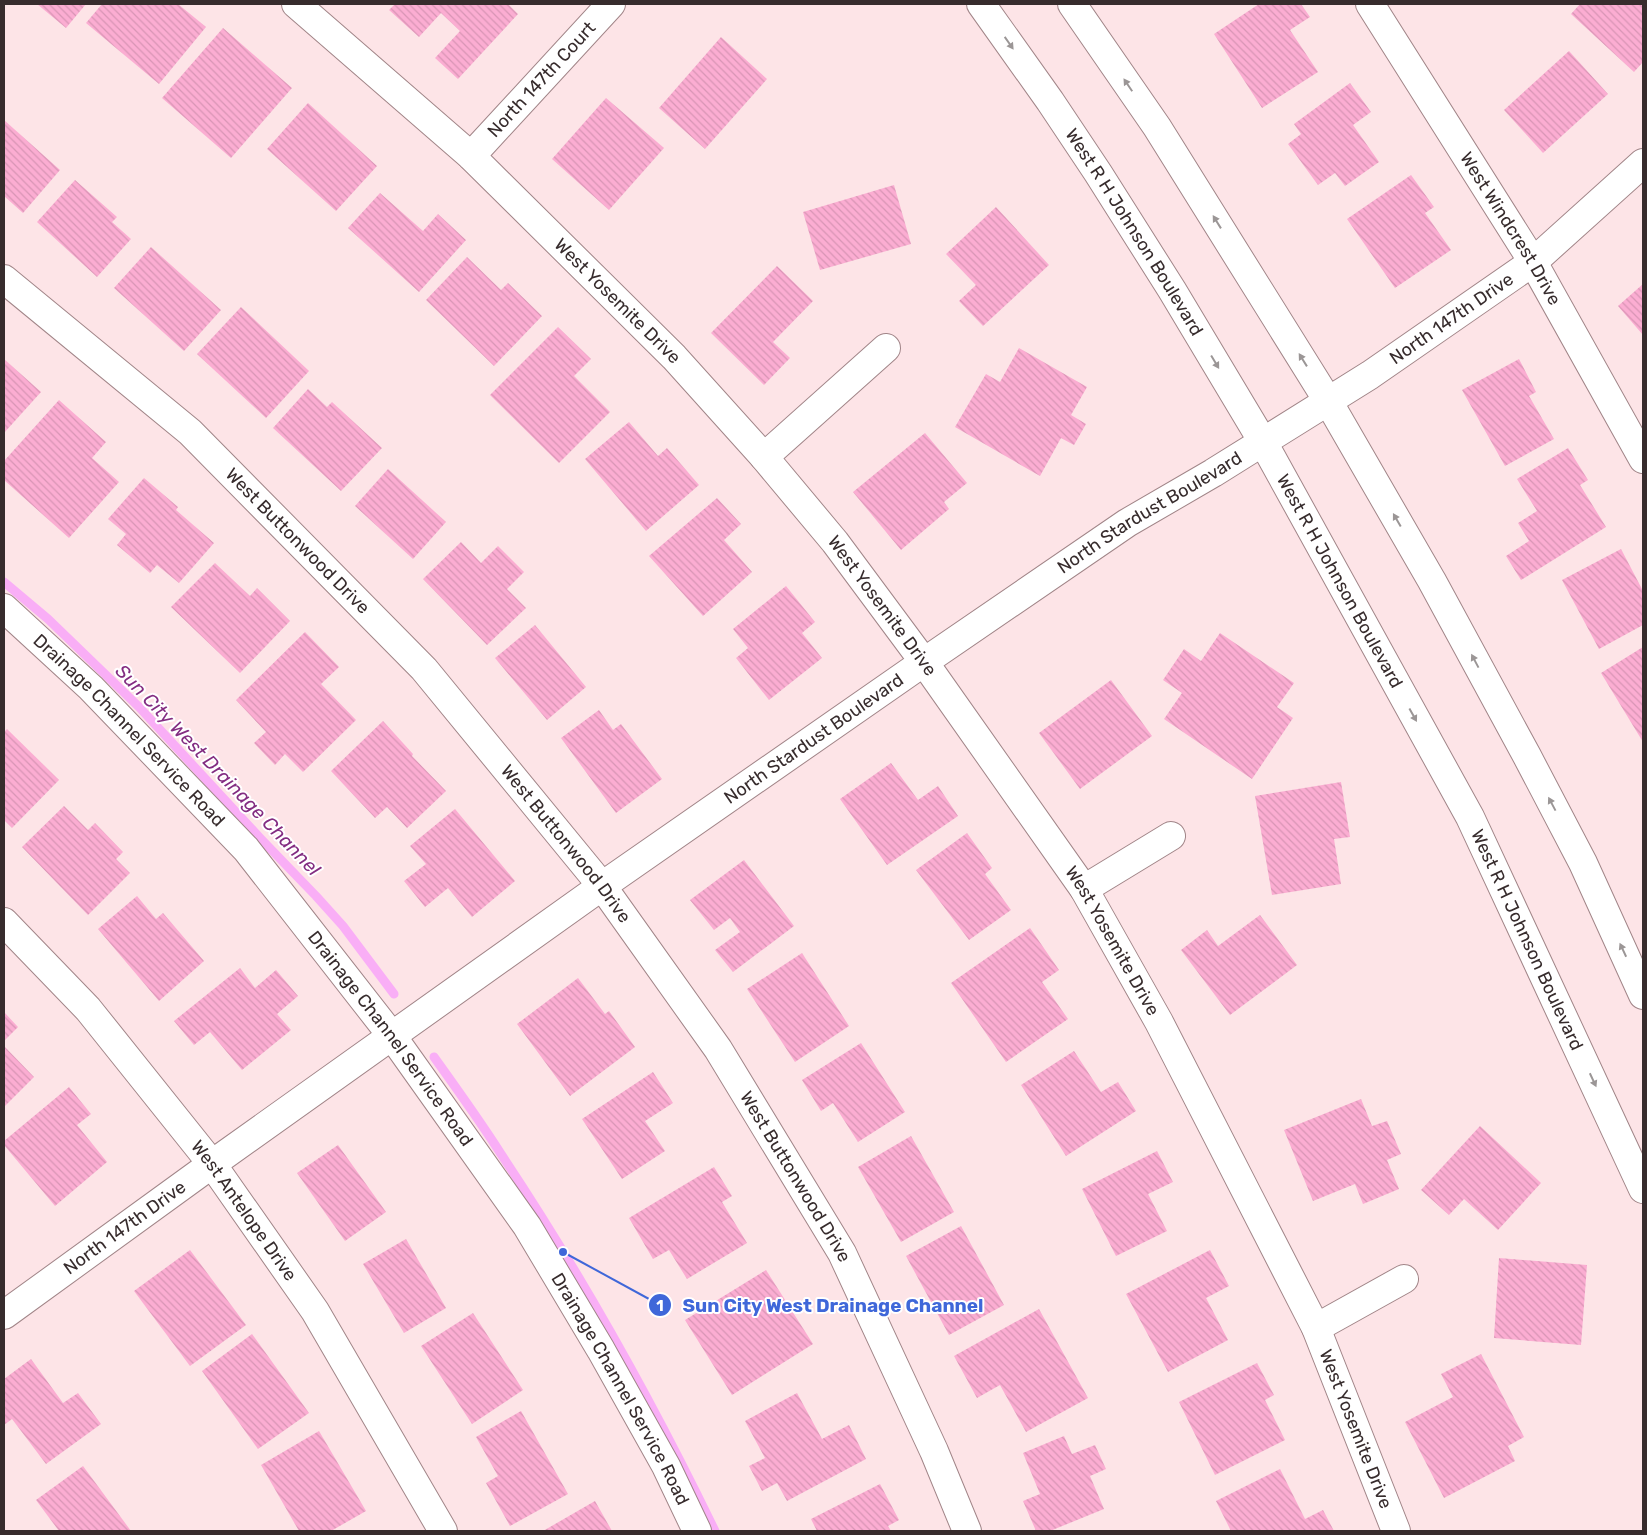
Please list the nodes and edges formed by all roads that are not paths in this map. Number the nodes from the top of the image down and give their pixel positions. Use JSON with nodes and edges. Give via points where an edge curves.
{"nodes":[{"id":1,"x":296,"y":4,"type":"edge"},
{"id":2,"x":610,"y":4,"type":"edge"},
{"id":3,"x":981,"y":4,"type":"edge"},
{"id":4,"x":1072,"y":4,"type":"edge"},
{"id":5,"x":1370,"y":4,"type":"edge"},
{"id":6,"x":471,"y":156,"type":"junction"},
{"id":7,"x":1643,"y":163,"type":"edge"},
{"id":8,"x":1533,"y":262,"type":"junction"},
{"id":9,"x":4,"y":279,"type":"edge"},
{"id":10,"x":886,"y":348,"type":"dead end"},
{"id":11,"x":1328,"y":401,"type":"junction"},
{"id":12,"x":1296,"y":422,"type":"joint"},
{"id":13,"x":1263,"y":442,"type":"junction"},
{"id":14,"x":764,"y":458,"type":"junction"},
{"id":15,"x":1643,"y":459,"type":"edge"},
{"id":16,"x":4,"y":608,"type":"edge"},
{"id":17,"x":924,"y":662,"type":"junction"},
{"id":18,"x":1171,"y":836,"type":"dead end"},
{"id":19,"x":602,"y":886,"type":"junction"},
{"id":20,"x":1084,"y":889,"type":"junction"},
{"id":21,"x":4,"y":922,"type":"edge"},
{"id":22,"x":1643,"y":995,"type":"edge"},
{"id":23,"x":392,"y":1036,"type":"junction"},
{"id":24,"x":212,"y":1164,"type":"junction"},
{"id":25,"x":1643,"y":1189,"type":"edge"},
{"id":26,"x":1404,"y":1279,"type":"dead end"},
{"id":27,"x":4,"y":1315,"type":"edge"},
{"id":28,"x":1316,"y":1328,"type":"junction"},
{"id":29,"x":443,"y":1531,"type":"edge"},
{"id":30,"x":697,"y":1531,"type":"edge"},
{"id":31,"x":967,"y":1531,"type":"edge"},
{"id":32,"x":1396,"y":1531,"type":"edge"}],
"edges":[{"from":1,"to":6,"type":"street","name":"West Yosemite Drive"},
{"from":2,"to":6,"type":"street","name":"North 147th Court"},
{"from":3,"to":13,"type":"street","name":"West R H Johnson Boulevard","one_way":true,"via":[[1098,173]]},
{"from":11,"to":4,"type":"street","one_way":true,"via":[[1157,128]]},
{"from":5,"to":8,"type":"street","name":"West Windcrest Drive"},
{"from":6,"to":14,"type":"street","name":"West Yosemite Drive","via":[[674,357]]},
{"from":7,"to":8,"type":"street","name":"North 147th Drive"},
{"from":8,"to":11,"type":"street","name":"North 147th Drive"},
{"from":8,"to":15,"type":"street","name":"West Windcrest Drive"},
{"from":9,"to":19,"type":"street","name":"West Buttonwood Drive","via":[[190,432],[335,578],[424,669]]},
{"from":10,"to":14,"type":"street"},
{"from":11,"to":12,"type":"street","name":"North 147th Drive"},
{"from":22,"to":11,"type":"street","one_way":true,"via":[[1583,863],[1527,756],[1432,581]]},
{"from":12,"to":13,"type":"street","name":"North Stardust Boulevard"},
{"from":13,"to":17,"type":"street","name":"North Stardust Boulevard","via":[[1127,523]]},
{"from":13,"to":25,"type":"street","name":"West R H Johnson Boulevard","one_way":true,"via":[[1470,817]]},
{"from":14,"to":17,"type":"street","name":"West Yosemite Drive","via":[[835,542]]},
{"from":16,"to":23,"type":"street","name":"Drainage Channel Service Road","via":[[91,688],[246,849]]},
{"from":17,"to":19,"type":"street","name":"North Stardust Boulevard"},
{"from":17,"to":20,"type":"street","name":"West Yosemite Drive"},
{"from":18,"to":20,"type":"street"},
{"from":19,"to":23,"type":"street","name":"North Stardust Boulevard"},
{"from":19,"to":31,"type":"street","name":"West Buttonwood Drive","via":[[718,1048],[842,1253],[934,1451]]},
{"from":20,"to":28,"type":"street","name":"West Yosemite Drive","via":[[1159,1022]]},
{"from":21,"to":24,"type":"street","name":"West Antelope Drive","via":[[88,1009]]},
{"from":23,"to":24,"type":"street","name":"North 147th Drive"},
{"from":23,"to":30,"type":"street","name":"Drainage Channel Service Road","via":[[527,1226],[666,1466]]},
{"from":24,"to":27,"type":"street","name":"North 147th Drive"},
{"from":24,"to":29,"type":"street","name":"West Antelope Drive","via":[[315,1311]]},
{"from":26,"to":28,"type":"street","name":"West Yosemite Drive"},
{"from":28,"to":32,"type":"street","name":"West Yosemite Drive"}]}
